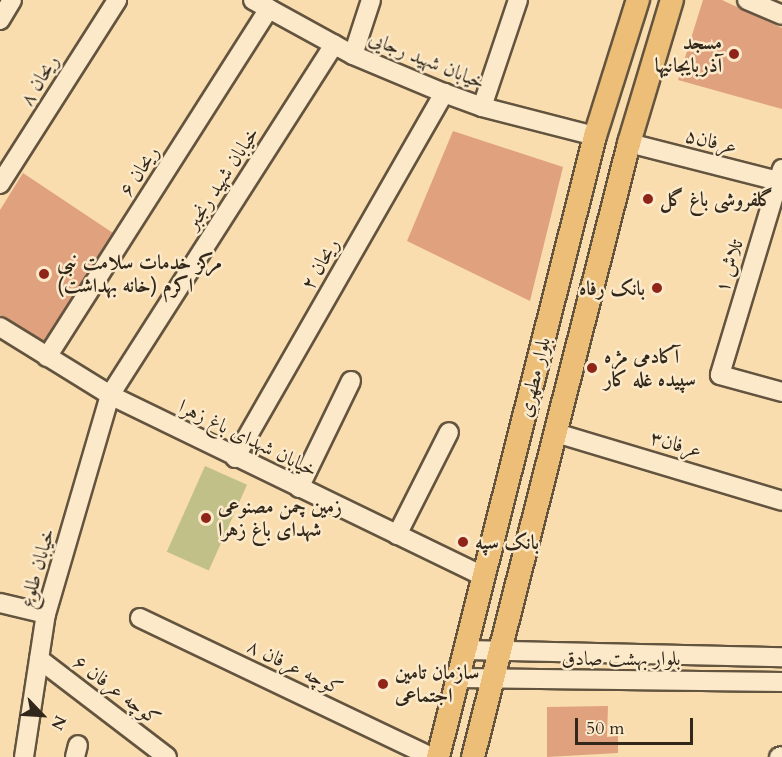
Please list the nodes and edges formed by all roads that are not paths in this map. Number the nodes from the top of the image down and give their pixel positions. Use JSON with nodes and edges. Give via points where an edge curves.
{"nodes":[{"id":1,"x":12,"y":0,"type":"edge"},
{"id":2,"x":117,"y":0,"type":"edge"},
{"id":3,"x":253,"y":0,"type":"edge"},
{"id":4,"x":371,"y":0,"type":"edge"},
{"id":5,"x":518,"y":0,"type":"edge"},
{"id":6,"x":638,"y":0,"type":"edge"},
{"id":7,"x":672,"y":0,"type":"edge"},
{"id":8,"x":747,"y":0,"type":"edge"},
{"id":9,"x":270,"y":9,"type":"junction"},
{"id":10,"x":782,"y":15,"type":"edge"},
{"id":11,"x":0,"y":20,"type":"edge"},
{"id":12,"x":334,"y":45,"type":"junction"},
{"id":13,"x":353,"y":54,"type":"junction"},
{"id":14,"x":444,"y":93,"type":"junction"},
{"id":15,"x":482,"y":107,"type":"junction"},
{"id":16,"x":595,"y":136,"type":"junction"},
{"id":17,"x":629,"y":143,"type":"junction"},
{"id":18,"x":781,"y":178,"type":"edge"},
{"id":19,"x":0,"y":184,"type":"edge"},
{"id":20,"x":0,"y":327,"type":"edge"},
{"id":21,"x":47,"y":357,"type":"junction"},
{"id":22,"x":351,"y":381,"type":"dead end"},
{"id":23,"x":782,"y":392,"type":"edge"},
{"id":24,"x":110,"y":395,"type":"junction"},
{"id":25,"x":449,"y":432,"type":"dead end"},
{"id":26,"x":556,"y":434,"type":"junction"},
{"id":27,"x":235,"y":458,"type":"junction"},
{"id":28,"x":299,"y":488,"type":"junction"},
{"id":29,"x":782,"y":501,"type":"edge"},
{"id":30,"x":397,"y":535,"type":"junction"},
{"id":31,"x":483,"y":576,"type":"junction"},
{"id":32,"x":0,"y":603,"type":"edge"},
{"id":33,"x":46,"y":614,"type":"junction"},
{"id":34,"x":140,"y":618,"type":"dead end"},
{"id":35,"x":466,"y":650,"type":"junction"},
{"id":36,"x":499,"y":653,"type":"junction"},
{"id":37,"x":728,"y":656,"type":"junction"},
{"id":38,"x":782,"y":657,"type":"edge"},
{"id":39,"x":39,"y":659,"type":"junction"},
{"id":40,"x":459,"y":678,"type":"junction"},
{"id":41,"x":492,"y":680,"type":"junction"},
{"id":42,"x":727,"y":681,"type":"junction"},
{"id":43,"x":782,"y":682,"type":"edge"},
{"id":44,"x":160,"y":754,"type":"edge"},
{"id":45,"x":24,"y":757,"type":"edge"},
{"id":46,"x":431,"y":757,"type":"edge"},
{"id":47,"x":438,"y":757,"type":"edge"},
{"id":48,"x":473,"y":757,"type":"edge"}],
"edges":[{"from":1,"to":11,"type":"street"},
{"from":2,"to":19,"type":"street","name":"ریحان ۸"},
{"from":3,"to":9,"type":"street","name":"خیابان شهید رجایی"},
{"from":4,"to":13,"type":"street"},
{"from":5,"to":15,"type":"street"},
{"from":6,"to":16,"type":"main road","name":"بلوار مطهری"},
{"from":7,"to":17,"type":"main road","name":"بلوار مطهری"},
{"from":8,"to":10,"type":"street"},
{"from":9,"to":12,"type":"street","name":"خیابان شهید رجایی"},
{"from":9,"to":21,"type":"street","name":"ریحان ۶"},
{"from":12,"to":13,"type":"street","name":"خیابان شهید رجایی"},
{"from":12,"to":24,"type":"street","name":"خیابان شهید رنجبر"},
{"from":13,"to":14,"type":"street","name":"خیابان شهید رجایی"},
{"from":14,"to":15,"type":"street","name":"خیابان شهید رجایی"},
{"from":14,"to":27,"type":"street","name":"ریحان ۲"},
{"from":15,"to":16,"type":"street","name":"خیابان شهید رجایی"},
{"from":16,"to":17,"type":"main road"},
{"from":16,"to":31,"type":"main road","name":"بلوار مطهری"},
{"from":17,"to":18,"type":"street","name":"عرفان۵"},
{"from":17,"to":26,"type":"main road","name":"بلوار مطهری"},
{"from":18,"to":23,"type":"street","name":"تلاش ۱","via":[[720,375]]},
{"from":20,"to":21,"type":"street","name":"خیابان شهدای باغ‌ زهرا"},
{"from":21,"to":24,"type":"street","name":"خیابان شهدای باغ‌ زهرا"},
{"from":22,"to":28,"type":"street"},
{"from":24,"to":27,"type":"street","name":"خیابان شهدای باغ‌ زهرا"},
{"from":24,"to":33,"type":"street","name":"خیابان طلوع"},
{"from":25,"to":30,"type":"street"},
{"from":26,"to":29,"type":"street","name":"عرفان۳"},
{"from":26,"to":36,"type":"main road","name":"بلوار مطهری"},
{"from":27,"to":28,"type":"street","name":"خیابان شهدای باغ‌ زهرا"},
{"from":28,"to":30,"type":"street","name":"خیابان شهدای باغ‌ زهرا"},
{"from":30,"to":31,"type":"street","name":"خیابان شهدای باغ‌ زهرا"},
{"from":31,"to":35,"type":"main road","name":"بلوار مطهری"},
{"from":32,"to":33,"type":"street"},
{"from":33,"to":39,"type":"street","name":"خیابان طلوع"},
{"from":34,"to":46,"type":"street","name":"کوچه عرفان ۸"},
{"from":35,"to":36,"type":"street","name":"بلوار بهشت صادق"},
{"from":35,"to":40,"type":"main road","name":"بلوار مطهری"},
{"from":36,"to":37,"type":"street","name":"بلوار بهشت صادق"},
{"from":36,"to":41,"type":"main road","name":"بلوار مطهری"},
{"from":37,"to":38,"type":"street","name":"بلوار بهشت صادق"},
{"from":37,"to":42,"type":"street"},
{"from":39,"to":44,"type":"street","name":"کوچه عرفان ۶"},
{"from":39,"to":45,"type":"street","name":"خیابان طلوع"},
{"from":40,"to":41,"type":"street","name":"بلوار بهشت صادق"},
{"from":40,"to":47,"type":"main road","name":"بلوار مطهری"},
{"from":41,"to":42,"type":"street","name":"بلوار بهشت صادق"},
{"from":41,"to":48,"type":"main road","name":"بلوار مطهری"},
{"from":42,"to":43,"type":"street","name":"بلوار بهشت صادق"}]}
